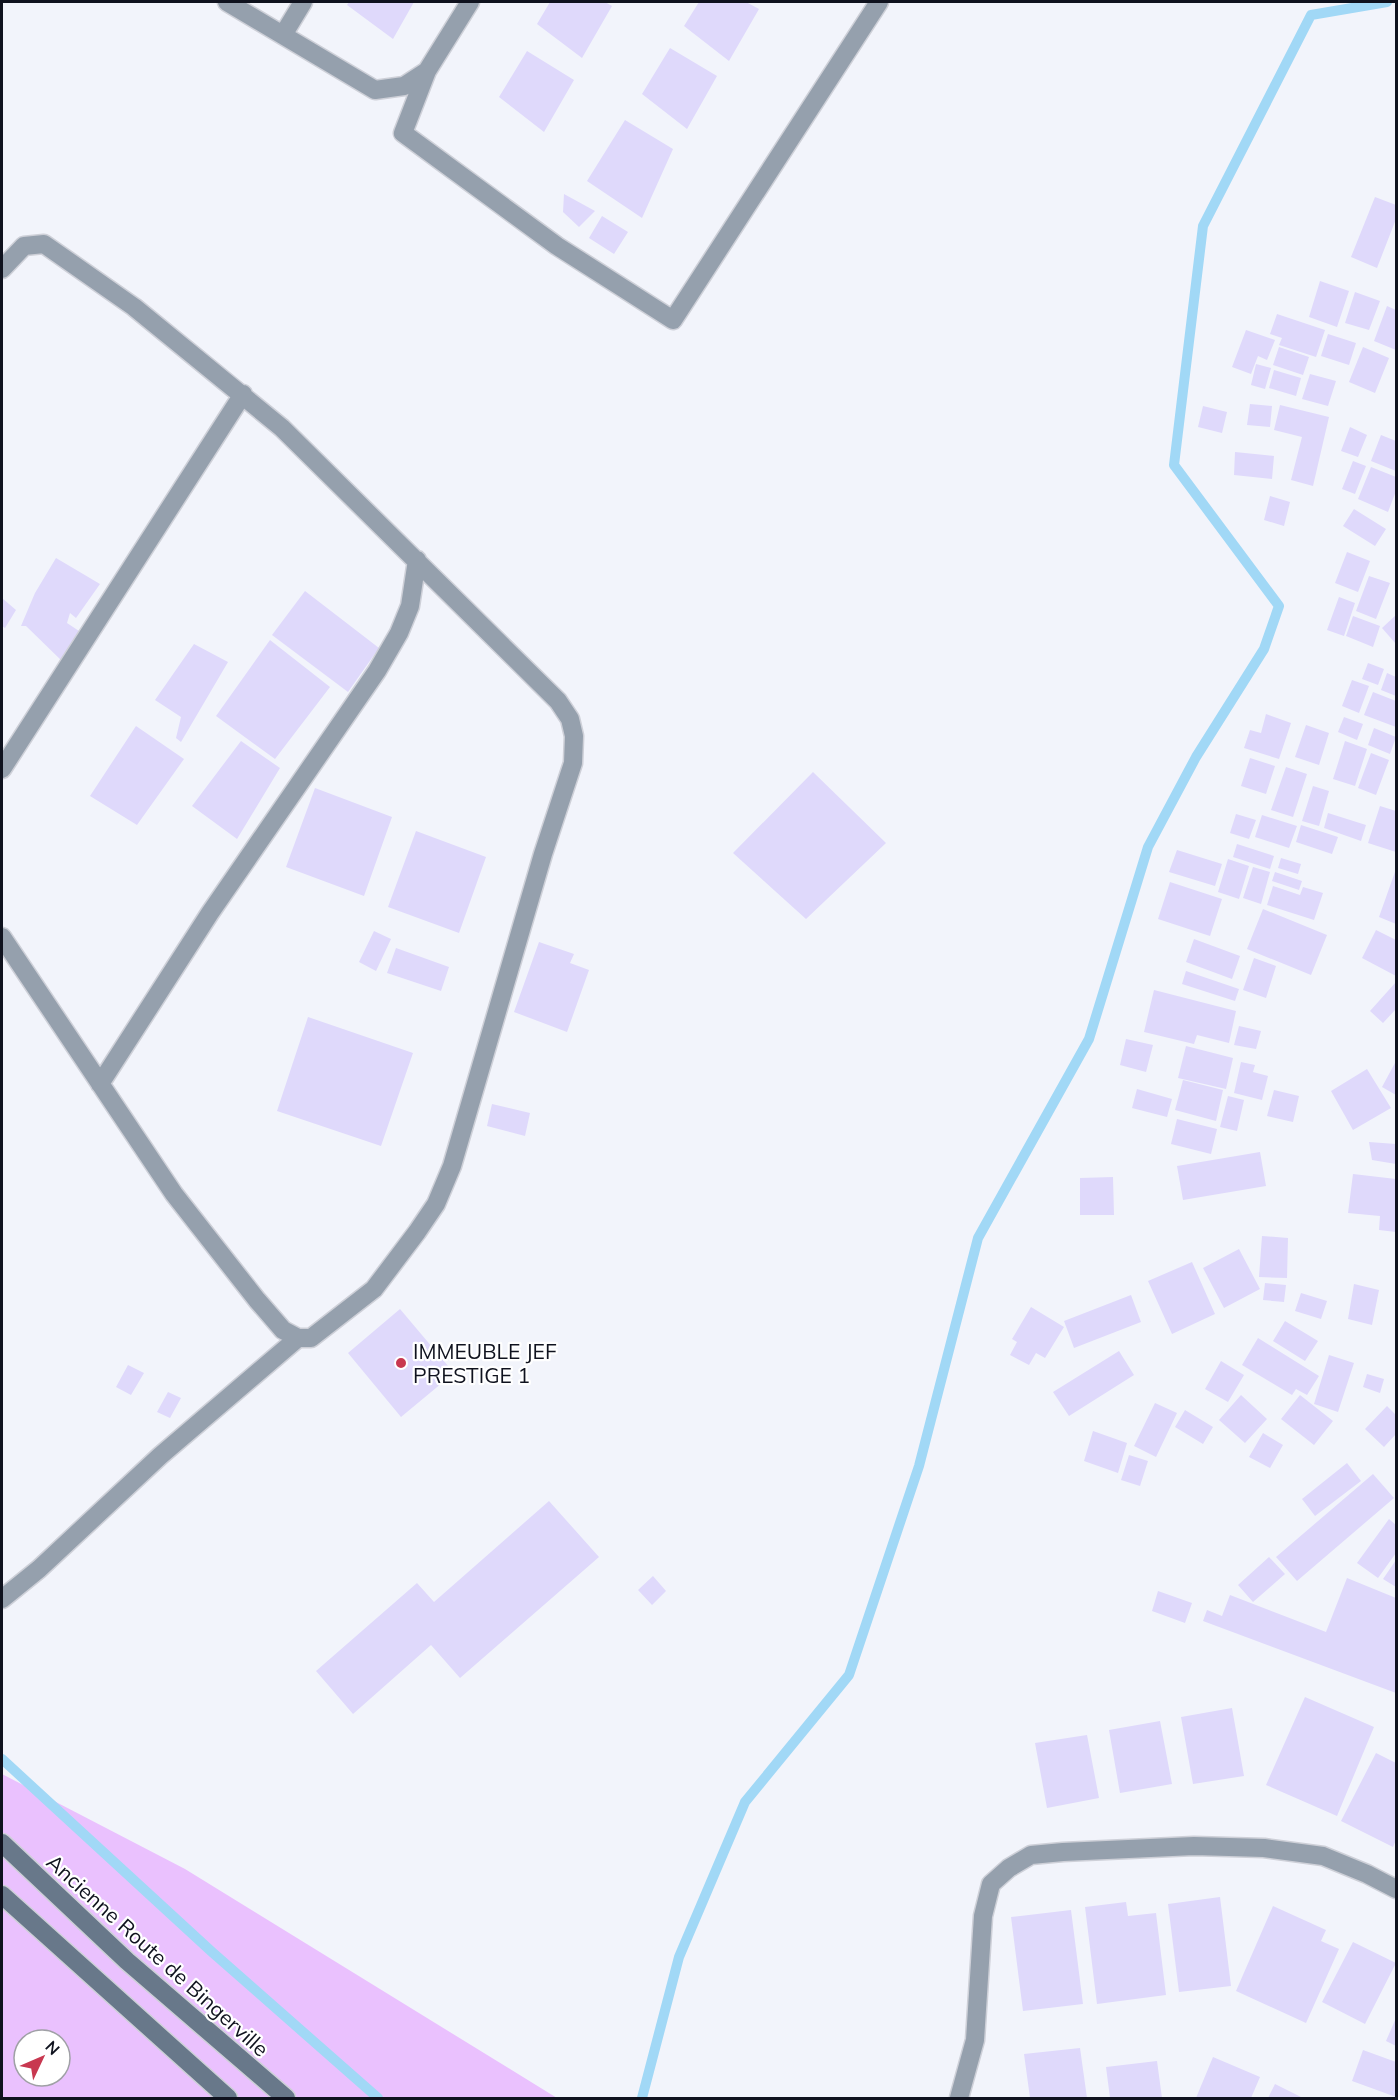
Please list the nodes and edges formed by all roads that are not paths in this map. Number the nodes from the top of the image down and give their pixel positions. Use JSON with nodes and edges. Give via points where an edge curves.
{"nodes":[{"id":1,"x":227,"y":2,"type":"edge"},
{"id":2,"x":303,"y":2,"type":"edge"},
{"id":3,"x":470,"y":2,"type":"edge"},
{"id":4,"x":879,"y":2,"type":"edge"},
{"id":5,"x":283,"y":35,"type":"junction"},
{"id":6,"x":427,"y":71,"type":"junction"},
{"id":7,"x":2,"y":269,"type":"edge"},
{"id":8,"x":243,"y":394,"type":"junction"},
{"id":9,"x":417,"y":560,"type":"junction"},
{"id":10,"x":2,"y":769,"type":"edge"},
{"id":11,"x":2,"y":937,"type":"edge"},
{"id":12,"x":100,"y":1084,"type":"junction"},
{"id":13,"x":298,"y":1338,"type":"junction"},
{"id":14,"x":2,"y":1599,"type":"edge"},
{"id":15,"x":2,"y":1844,"type":"edge"},
{"id":16,"x":1396,"y":1889,"type":"edge"},
{"id":17,"x":2,"y":1895,"type":"edge"},
{"id":18,"x":228,"y":2098,"type":"edge"},
{"id":19,"x":286,"y":2098,"type":"edge"},
{"id":20,"x":959,"y":2098,"type":"edge"}],
"edges":[{"from":1,"to":5,"type":"street"},
{"from":2,"to":5,"type":"street"},
{"from":3,"to":6,"type":"street"},
{"from":4,"to":6,"type":"street","via":[[673,320],[557,246],[403,133]]},
{"from":5,"to":6,"type":"street","via":[[375,90],[404,86]]},
{"from":7,"to":8,"type":"street","via":[[24,246],[44,244],[134,308]]},
{"from":8,"to":9,"type":"street"},
{"from":8,"to":10,"type":"street"},
{"from":9,"to":12,"type":"street","via":[[410,606],[382,662],[210,913]]},
{"from":9,"to":13,"type":"street","via":[[558,701],[570,718],[573,763],[452,1166],[436,1204],[374,1289],[311,1338]]},
{"from":11,"to":12,"type":"street"},
{"from":12,"to":13,"type":"street","via":[[194,1221],[283,1330]]},
{"from":13,"to":14,"type":"street"},
{"from":15,"to":19,"type":"street","name":"Ancienne Route de Bingerville","via":[[128,1961]]},
{"from":16,"to":20,"type":"street","via":[[1323,1856],[1264,1848],[1194,1846],[1031,1855],[991,1884],[983,1916],[975,2040]]},
{"from":17,"to":18,"type":"street"}]}
